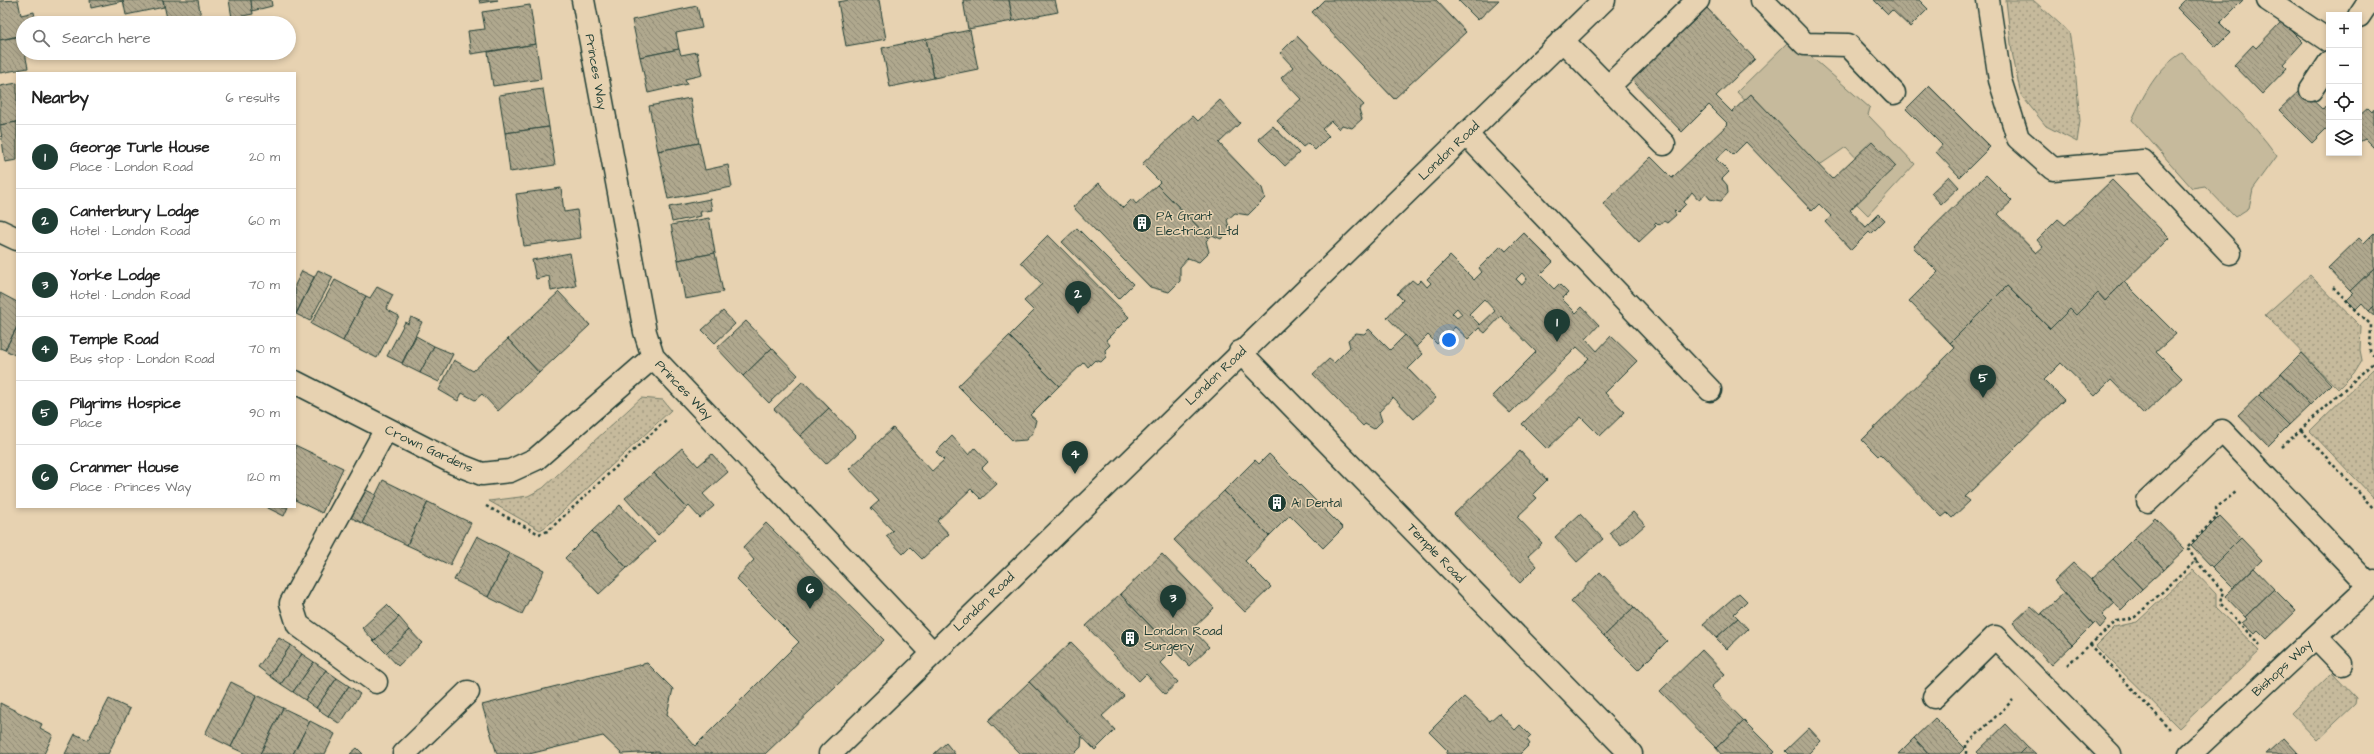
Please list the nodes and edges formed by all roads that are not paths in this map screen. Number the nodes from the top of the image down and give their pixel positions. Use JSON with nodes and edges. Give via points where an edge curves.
{"nodes":[{"id":1,"x":583,"y":0,"type":"edge"},
{"id":2,"x":1604,"y":0,"type":"edge"},
{"id":3,"x":1698,"y":0,"type":"edge"},
{"id":4,"x":1762,"y":0,"type":"edge"},
{"id":5,"x":1988,"y":0,"type":"edge"},
{"id":6,"x":2268,"y":0,"type":"edge"},
{"id":7,"x":2326,"y":39,"type":"edge"},
{"id":8,"x":1562,"y":40,"type":"junction"},
{"id":9,"x":2326,"y":68,"type":"edge"},
{"id":10,"x":1608,"y":87,"type":"junction"},
{"id":11,"x":2311,"y":90,"type":"dead end"},
{"id":12,"x":1894,"y":93,"type":"dead end"},
{"id":13,"x":1466,"y":134,"type":"junction"},
{"id":14,"x":1664,"y":144,"type":"dead end"},
{"id":15,"x":0,"y":231,"type":"edge"},
{"id":16,"x":16,"y":239,"type":"edge"},
{"id":17,"x":2230,"y":253,"type":"dead end"},
{"id":18,"x":1240,"y":352,"type":"junction"},
{"id":19,"x":653,"y":357,"type":"junction"},
{"id":20,"x":296,"y":383,"type":"edge"},
{"id":21,"x":1710,"y":390,"type":"dead end"},
{"id":22,"x":386,"y":429,"type":"junction"},
{"id":23,"x":2148,"y":501,"type":"dead end"},
{"id":24,"x":2372,"y":584,"type":"edge"},
{"id":25,"x":2316,"y":637,"type":"junction"},
{"id":26,"x":932,"y":652,"type":"junction"},
{"id":27,"x":2342,"y":664,"type":"dead end"},
{"id":28,"x":376,"y":682,"type":"dead end"},
{"id":29,"x":468,"y":692,"type":"dead end"},
{"id":30,"x":1934,"y":697,"type":"dead end"},
{"id":31,"x":2191,"y":753,"type":"edge"},
{"id":32,"x":404,"y":754,"type":"edge"},
{"id":33,"x":830,"y":754,"type":"edge"},
{"id":34,"x":1631,"y":754,"type":"edge"},
{"id":35,"x":2110,"y":754,"type":"edge"}],
"edges":[{"from":1,"to":19,"type":"street","name":"Princes Way","via":[[644,332]]},
{"from":2,"to":8,"type":"street","name":"London Road"},
{"from":3,"to":10,"type":"street"},
{"from":4,"to":12,"type":"street","via":[[1805,44],[1848,45]]},
{"from":5,"to":17,"type":"street","via":[[2000,80],[2018,138],[2053,169],[2143,160]]},
{"from":6,"to":7,"type":"street"},
{"from":8,"to":10,"type":"street"},
{"from":8,"to":13,"type":"street","name":"London Road"},
{"from":9,"to":11,"type":"street"},
{"from":10,"to":14,"type":"street"},
{"from":13,"to":18,"type":"street","name":"London Road"},
{"from":13,"to":21,"type":"street"},
{"from":15,"to":16,"type":"street"},
{"from":18,"to":26,"type":"street","name":"London Road"},
{"from":18,"to":34,"type":"street","name":"Temple Road"},
{"from":19,"to":22,"type":"street","name":"Crown Gardens","via":[[536,459],[510,471],[482,474],[454,464]]},
{"from":19,"to":26,"type":"street","name":"Princes Way"},
{"from":20,"to":22,"type":"street","name":"Crown Gardens"},
{"from":22,"to":28,"type":"street","via":[[291,603],[298,625]]},
{"from":23,"to":24,"type":"street","via":[[2222,431]]},
{"from":24,"to":25,"type":"street","name":"Bishops Way"},
{"from":25,"to":27,"type":"street"},
{"from":25,"to":31,"type":"street","name":"Bishops Way"},
{"from":26,"to":33,"type":"street","name":"London Road"},
{"from":29,"to":32,"type":"street"},
{"from":30,"to":35,"type":"street","via":[[1995,636]]}]}
